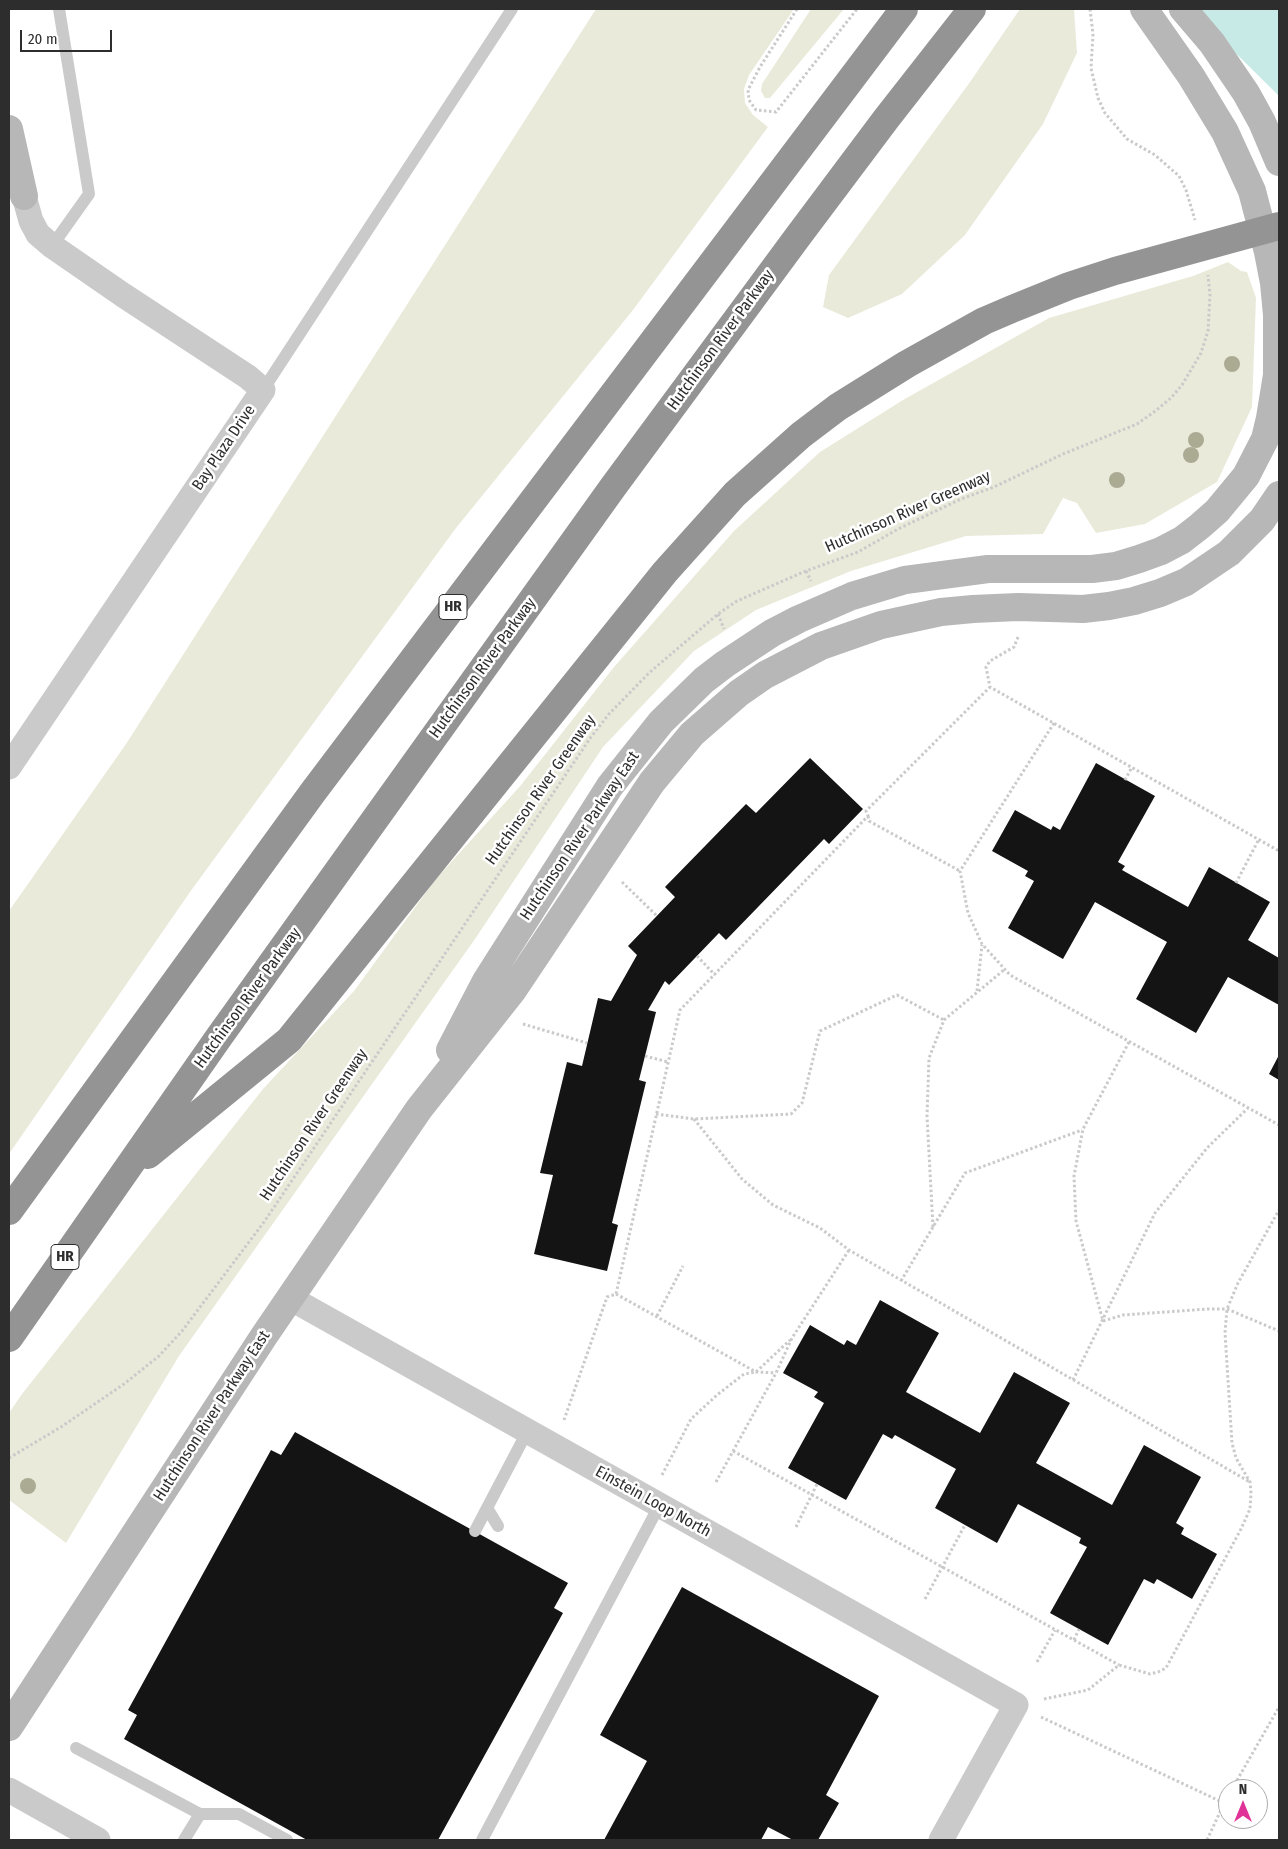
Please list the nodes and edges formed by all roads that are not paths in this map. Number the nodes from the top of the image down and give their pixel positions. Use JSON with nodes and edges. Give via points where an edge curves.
{"nodes":[{"id":1,"x":59,"y":9,"type":"edge"},
{"id":2,"x":512,"y":9,"type":"edge"},
{"id":3,"x":904,"y":9,"type":"edge"},
{"id":4,"x":972,"y":9,"type":"edge"},
{"id":5,"x":1144,"y":9,"type":"edge"},
{"id":6,"x":1184,"y":9,"type":"edge"},
{"id":7,"x":9,"y":129,"type":"edge"},
{"id":8,"x":1279,"y":162,"type":"edge"},
{"id":9,"x":16,"y":207,"type":"edge"},
{"id":10,"x":1270,"y":229,"type":"edge"},
{"id":11,"x":52,"y":246,"type":"junction"},
{"id":12,"x":263,"y":390,"type":"junction"},
{"id":13,"x":1279,"y":494,"type":"edge"},
{"id":14,"x":9,"y":767,"type":"edge"},
{"id":15,"x":419,"y":1109,"type":"junction"},
{"id":16,"x":122,"y":1176,"type":"junction"},
{"id":17,"x":9,"y":1210,"type":"edge"},
{"id":18,"x":290,"y":1298,"type":"junction"},
{"id":19,"x":9,"y":1338,"type":"edge"},
{"id":20,"x":526,"y":1432,"type":"junction"},
{"id":21,"x":654,"y":1503,"type":"junction"},
{"id":22,"x":487,"y":1508,"type":"junction"},
{"id":23,"x":498,"y":1526,"type":"dead end"},
{"id":24,"x":474,"y":1531,"type":"dead end"},
{"id":25,"x":9,"y":1727,"type":"edge"},
{"id":26,"x":76,"y":1748,"type":"dead end"},
{"id":27,"x":9,"y":1790,"type":"edge"},
{"id":28,"x":200,"y":1814,"type":"junction"},
{"id":29,"x":98,"y":1840,"type":"edge"},
{"id":30,"x":184,"y":1840,"type":"edge"},
{"id":31,"x":287,"y":1840,"type":"edge"},
{"id":32,"x":482,"y":1840,"type":"edge"},
{"id":33,"x":942,"y":1840,"type":"edge"}],
"edges":[{"from":1,"to":11,"type":"lane","via":[[89,194]]},
{"from":2,"to":12,"type":"lane"},
{"from":3,"to":17,"type":"highway","number":"HR","via":[[313,792]]},
{"from":4,"to":16,"type":"highway","name":"Hutchinson River Parkway","number":"HR","via":[[799,235],[618,480]]},
{"from":5,"to":10,"type":"street","name":"Hutchinson River Parkway East","via":[[1225,132]]},
{"from":6,"to":8,"type":"street","via":[[1246,93]]},
{"from":7,"to":9,"type":"street","name":"Bay Plaza Drive"},
{"from":9,"to":11,"type":"street","name":"Bay Plaza Drive"},
{"from":10,"to":15,"type":"street","name":"Hutchinson River Parkway East","via":[[1277,315],[1275,397],[1265,439],[1256,458],[1217,511],[1182,540],[1161,551],[1116,566],[970,570],[914,579],[852,596],[799,619],[749,648],[704,680],[661,722],[610,786],[486,981]]},
{"from":10,"to":16,"type":"highway","via":[[1115,271],[984,321],[867,388],[808,430],[735,494],[665,572],[289,1040]]},
{"from":11,"to":12,"type":"street","name":"Bay Plaza Drive"},
{"from":12,"to":14,"type":"street","name":"Bay Plaza Drive"},
{"from":13,"to":15,"type":"street","name":"Hutchinson River Parkway East","via":[[1262,520],[1229,553],[1186,582],[1160,593],[1117,605],[1083,609],[1018,607],[940,612],[881,625],[821,646],[765,675],[739,693],[692,734],[652,782],[513,990]]},
{"from":15,"to":18,"type":"street","name":"Hutchinson River Parkway East"},
{"from":16,"to":19,"type":"highway","name":"Hutchinson River Parkway","number":"HR"},
{"from":18,"to":20,"type":"street","name":"Einstein Loop North"},
{"from":18,"to":25,"type":"street","name":"Hutchinson River Parkway East"},
{"from":20,"to":21,"type":"street","name":"Einstein Loop North"},
{"from":20,"to":22,"type":"lane"},
{"from":21,"to":32,"type":"lane"},
{"from":21,"to":33,"type":"street","name":"Einstein Loop North","via":[[1016,1705]]},
{"from":22,"to":23,"type":"lane"},
{"from":22,"to":24,"type":"lane"},
{"from":26,"to":28,"type":"lane"},
{"from":27,"to":29,"type":"street"},
{"from":28,"to":30,"type":"lane"},
{"from":28,"to":31,"type":"lane","via":[[239,1814]]}]}
